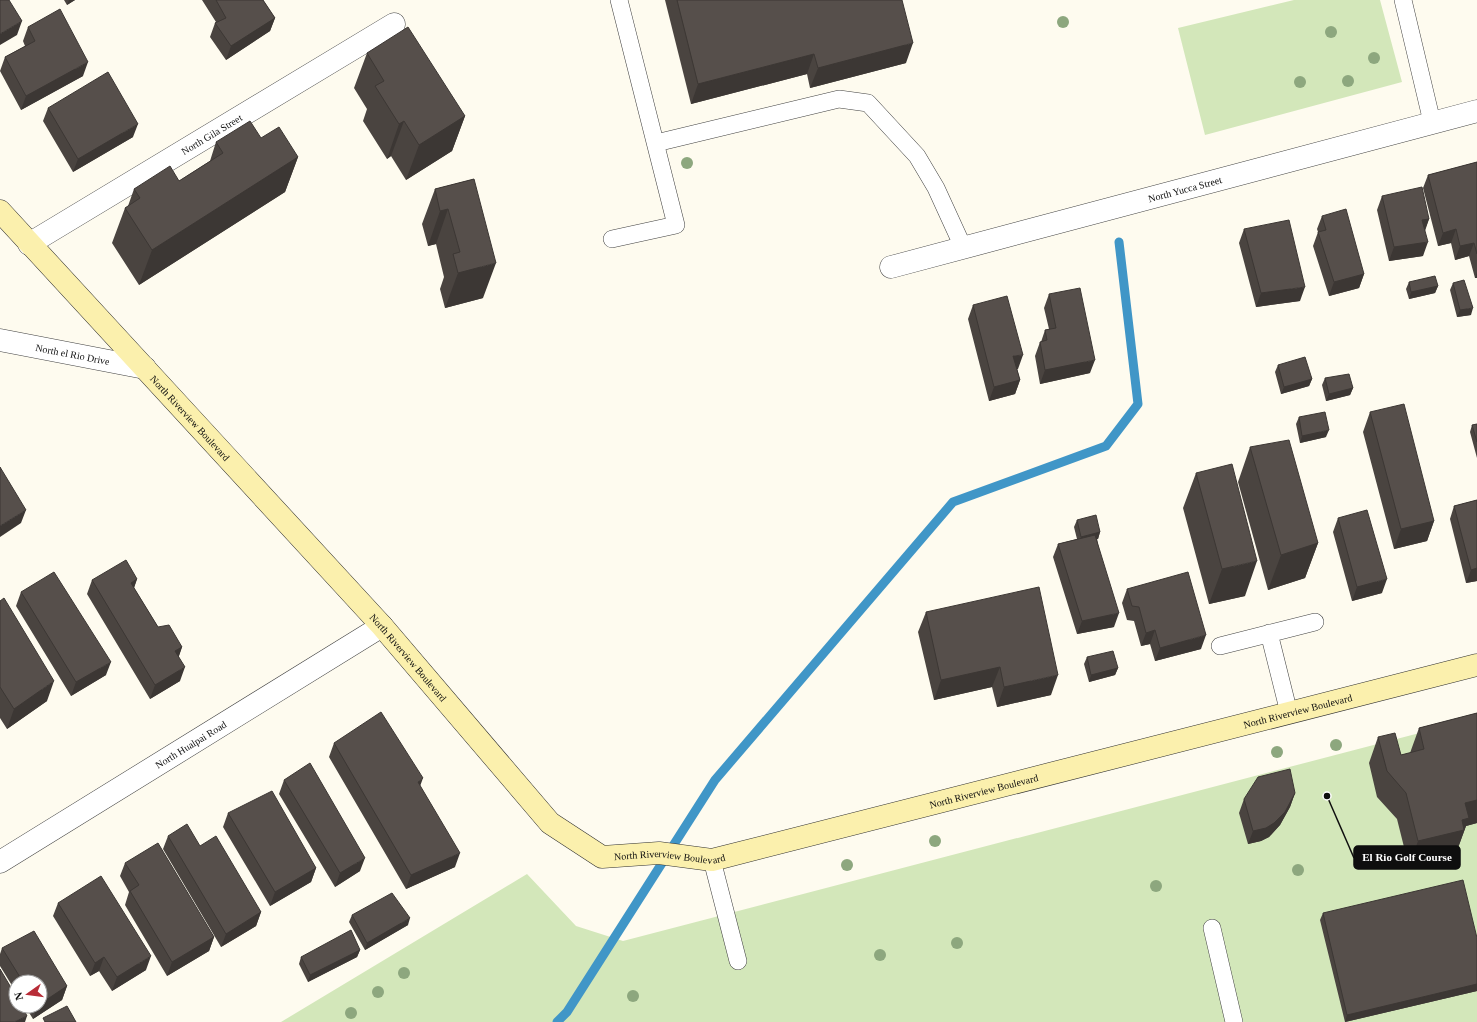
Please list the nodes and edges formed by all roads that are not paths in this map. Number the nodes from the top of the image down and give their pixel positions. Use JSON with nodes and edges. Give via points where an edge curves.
{"nodes":[{"id":1,"x":619,"y":0,"type":"edge"},
{"id":2,"x":1403,"y":0,"type":"edge"},
{"id":3,"x":394,"y":24,"type":"dead end"},
{"id":4,"x":1477,"y":111,"type":"edge"},
{"id":5,"x":1432,"y":122,"type":"junction"},
{"id":6,"x":656,"y":143,"type":"junction"},
{"id":7,"x":0,"y":211,"type":"edge"},
{"id":8,"x":612,"y":240,"type":"dead end"},
{"id":9,"x":29,"y":244,"type":"junction"},
{"id":10,"x":964,"y":247,"type":"junction"},
{"id":11,"x":892,"y":267,"type":"dead end"},
{"id":12,"x":0,"y":340,"type":"edge"},
{"id":13,"x":145,"y":368,"type":"junction"},
{"id":14,"x":1315,"y":622,"type":"dead end"},
{"id":15,"x":382,"y":626,"type":"junction"},
{"id":16,"x":1269,"y":634,"type":"junction"},
{"id":17,"x":1220,"y":646,"type":"dead end"},
{"id":18,"x":1474,"y":668,"type":"edge"},
{"id":19,"x":1289,"y":713,"type":"junction"},
{"id":20,"x":712,"y":860,"type":"junction"},
{"id":21,"x":0,"y":862,"type":"edge"},
{"id":22,"x":1212,"y":928,"type":"dead end"},
{"id":23,"x":738,"y":961,"type":"dead end"},
{"id":24,"x":1234,"y":1022,"type":"edge"}],
"edges":[{"from":1,"to":6,"type":"lane"},
{"from":2,"to":5,"type":"lane"},
{"from":3,"to":9,"type":"street","name":"North Gila Street"},
{"from":4,"to":5,"type":"street","name":"North Yucca Street"},
{"from":5,"to":10,"type":"street","name":"North Yucca Street"},
{"from":6,"to":8,"type":"lane","via":[[676,225]]},
{"from":6,"to":10,"type":"lane","via":[[839,99],[868,104],[917,156],[936,188]]},
{"from":7,"to":9,"type":"street","name":"North Riverview Boulevard"},
{"from":9,"to":13,"type":"street","name":"North Riverview Boulevard"},
{"from":10,"to":11,"type":"street","name":"North Yucca Street"},
{"from":12,"to":13,"type":"street","name":"North el Rio Drive"},
{"from":13,"to":15,"type":"street","name":"North Riverview Boulevard"},
{"from":14,"to":16,"type":"lane"},
{"from":15,"to":20,"type":"street","name":"North Riverview Boulevard","via":[[550,823],[602,857],[659,853]]},
{"from":15,"to":21,"type":"street","name":"North Hualpai Road"},
{"from":16,"to":17,"type":"lane"},
{"from":16,"to":19,"type":"lane"},
{"from":18,"to":19,"type":"street","name":"North Riverview Boulevard"},
{"from":19,"to":20,"type":"street","name":"North Riverview Boulevard"},
{"from":20,"to":23,"type":"lane"},
{"from":22,"to":24,"type":"lane"}]}
